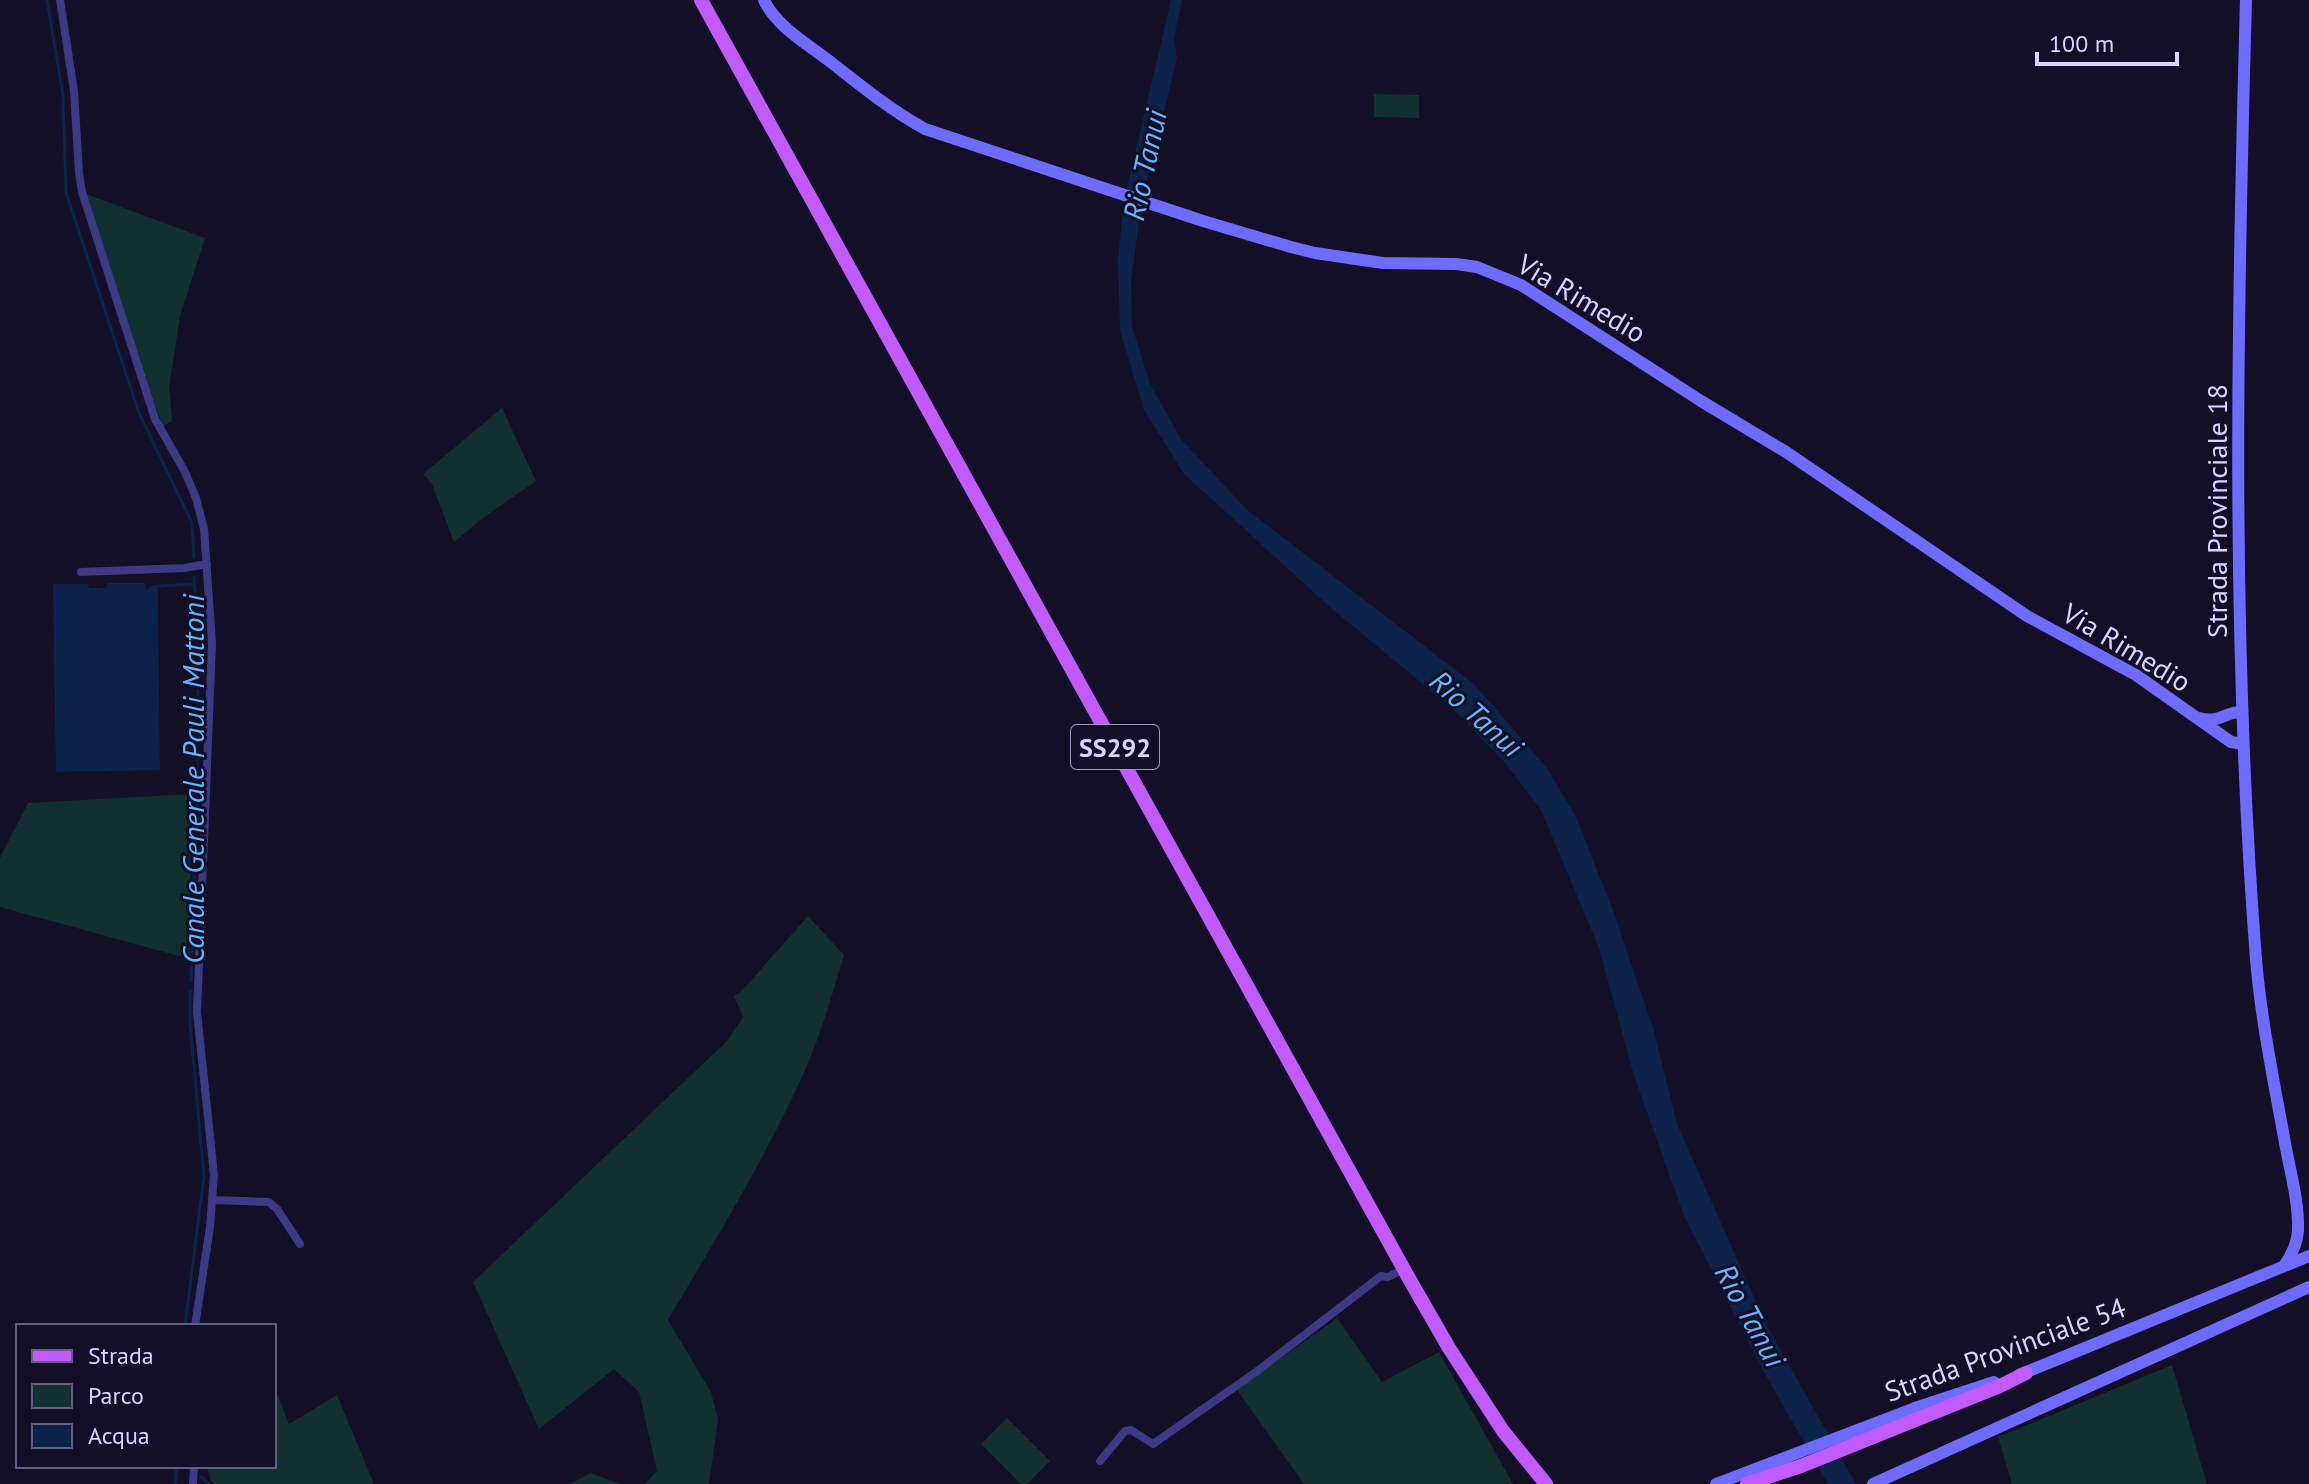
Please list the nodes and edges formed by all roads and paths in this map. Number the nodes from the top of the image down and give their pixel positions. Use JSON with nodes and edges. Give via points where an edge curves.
{"nodes":[{"id":1,"x":60,"y":0,"type":"edge"},
{"id":2,"x":701,"y":0,"type":"edge"},
{"id":3,"x":764,"y":0,"type":"edge"},
{"id":4,"x":2246,"y":0,"type":"edge"},
{"id":5,"x":207,"y":564,"type":"junction"},
{"id":6,"x":81,"y":572,"type":"dead end"},
{"id":7,"x":2242,"y":712,"type":"junction"},
{"id":8,"x":2194,"y":717,"type":"junction"},
{"id":9,"x":2243,"y":744,"type":"junction"},
{"id":10,"x":213,"y":1200,"type":"junction"},
{"id":11,"x":2297,"y":1209,"type":"junction"},
{"id":12,"x":2309,"y":1227,"type":"edge"},
{"id":13,"x":300,"y":1244,"type":"dead end"},
{"id":14,"x":2309,"y":1256,"type":"edge"},
{"id":15,"x":2284,"y":1266,"type":"junction"},
{"id":16,"x":1404,"y":1269,"type":"junction"},
{"id":17,"x":2309,"y":1287,"type":"edge"},
{"id":18,"x":195,"y":1324,"type":"edge"},
{"id":19,"x":2026,"y":1373,"type":"joint"},
{"id":20,"x":1872,"y":1430,"type":"junction"},
{"id":21,"x":1100,"y":1461,"type":"dead end"},
{"id":22,"x":1546,"y":1484,"type":"edge"},
{"id":23,"x":1716,"y":1484,"type":"edge"},
{"id":24,"x":1747,"y":1484,"type":"edge"},
{"id":25,"x":1873,"y":1484,"type":"edge"}],
"edges":[{"from":1,"to":5,"type":"street","via":[[82,192],[155,419],[196,498]]},
{"from":2,"to":16,"type":"main road","number":"SS292"},
{"from":3,"to":8,"type":"street","name":"Via Rimedio","via":[[788,28],[906,119],[949,138],[1315,253],[1383,263],[1477,267],[1521,285],[1786,452],[2027,616],[2136,675]]},
{"from":4,"to":7,"type":"street","name":"Strada Provinciale 18","via":[[2240,208]]},
{"from":5,"to":6,"type":"street"},
{"from":5,"to":10,"type":"street","via":[[212,643],[197,1012],[213,1151]]},
{"from":7,"to":8,"type":"street","via":[[2219,720]]},
{"from":7,"to":9,"type":"street","name":"Strada Provinciale 18"},
{"from":8,"to":9,"type":"street","name":"Via Rimedio","via":[[2231,742]]},
{"from":9,"to":11,"type":"street","name":"Strada Provinciale 18","via":[[2257,966]]},
{"from":10,"to":13,"type":"street","via":[[269,1202]]},
{"from":10,"to":18,"type":"street"},
{"from":11,"to":12,"type":"street","name":"Strada Provinciale 18"},
{"from":11,"to":15,"type":"street","name":"Strada Provinciale 18","via":[[2298,1233]]},
{"from":14,"to":15,"type":"street","name":"Strada Provinciale 54"},
{"from":15,"to":19,"type":"street","name":"Strada Provinciale 54"},
{"from":16,"to":21,"type":"street","via":[[1381,1276],[1153,1444],[1125,1431]]},
{"from":16,"to":22,"type":"main road","number":"SS292","via":[[1503,1431]]},
{"from":17,"to":25,"type":"street"},
{"from":19,"to":20,"type":"main road"},
{"from":20,"to":23,"type":"street","name":"Strada Provinciale 54"},
{"from":20,"to":24,"type":"main road","via":[[1801,1466]]}]}
